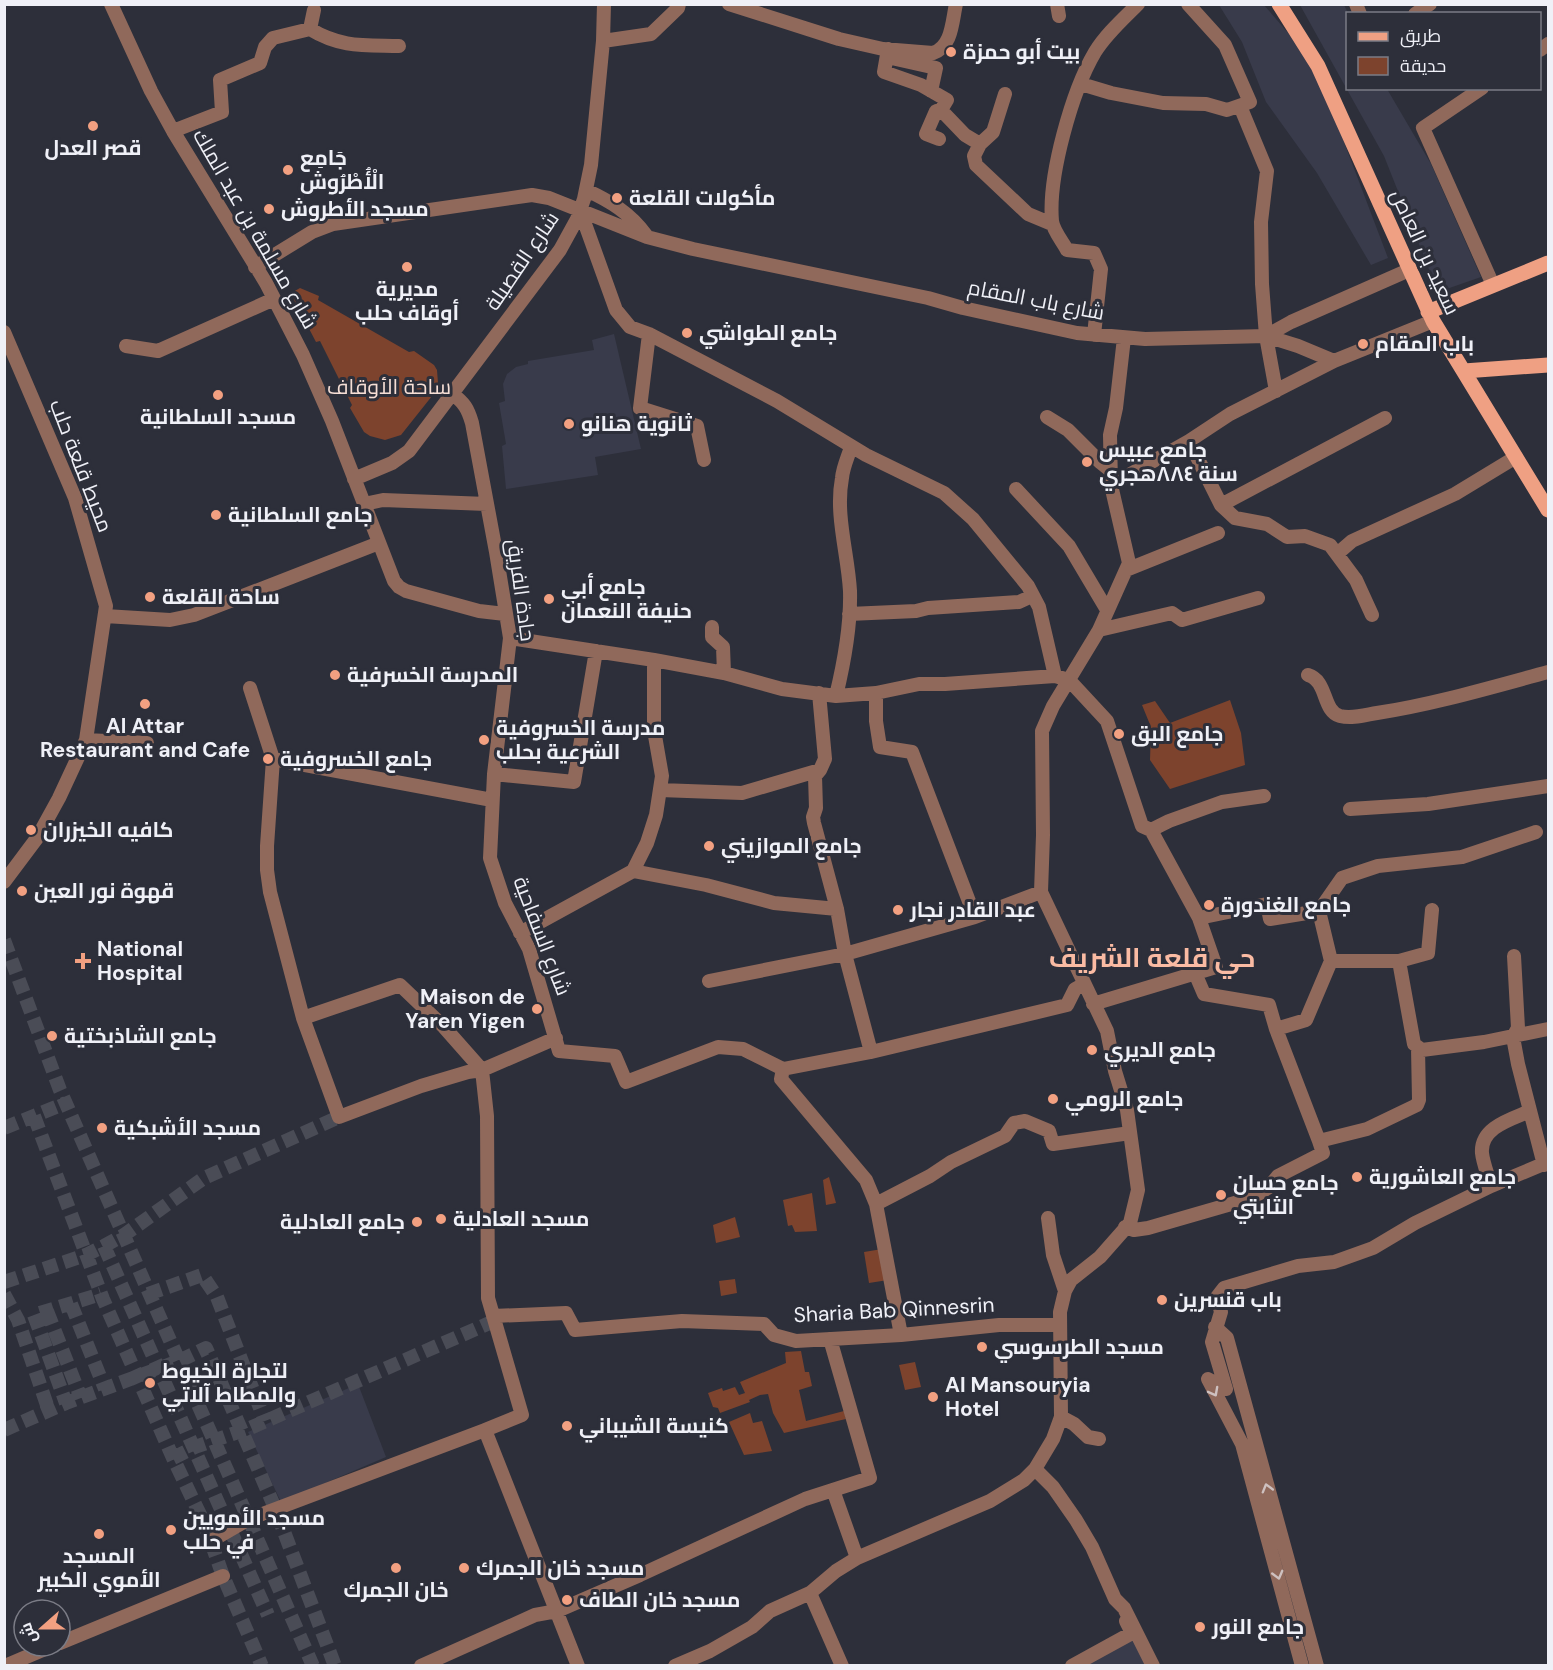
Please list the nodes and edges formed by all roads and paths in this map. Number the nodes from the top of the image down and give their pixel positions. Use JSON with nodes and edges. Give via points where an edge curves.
{"nodes":[{"id":1,"x":111,"y":4,"type":"edge"},
{"id":2,"x":604,"y":4,"type":"edge"},
{"id":3,"x":679,"y":4,"type":"edge"},
{"id":4,"x":729,"y":4,"type":"edge"},
{"id":5,"x":956,"y":4,"type":"edge"},
{"id":6,"x":1138,"y":4,"type":"edge"},
{"id":7,"x":1188,"y":4,"type":"edge"},
{"id":8,"x":1279,"y":4,"type":"edge"},
{"id":9,"x":760,"y":9,"type":"edge"},
{"id":10,"x":314,"y":10,"type":"dead end"},
{"id":11,"x":310,"y":29,"type":"junction"},
{"id":12,"x":603,"y":41,"type":"junction"},
{"id":13,"x":399,"y":46,"type":"dead end"},
{"id":14,"x":887,"y":53,"type":"junction"},
{"id":15,"x":1080,"y":84,"type":"junction"},
{"id":16,"x":1479,"y":90,"type":"edge"},
{"id":17,"x":931,"y":91,"type":"junction"},
{"id":18,"x":1005,"y":94,"type":"dead end"},
{"id":19,"x":1240,"y":106,"type":"junction"},
{"id":20,"x":941,"y":110,"type":"junction"},
{"id":21,"x":173,"y":131,"type":"junction"},
{"id":22,"x":939,"y":139,"type":"dead end"},
{"id":23,"x":980,"y":144,"type":"junction"},
{"id":24,"x":586,"y":190,"type":"junction"},
{"id":25,"x":580,"y":210,"type":"junction"},
{"id":26,"x":1052,"y":224,"type":"junction"},
{"id":27,"x":647,"y":237,"type":"junction"},
{"id":28,"x":1548,"y":263,"type":"edge"},
{"id":29,"x":255,"y":267,"type":"junction"},
{"id":30,"x":1409,"y":270,"type":"junction"},
{"id":31,"x":1492,"y":285,"type":"junction"},
{"id":32,"x":274,"y":299,"type":"junction"},
{"id":33,"x":1430,"y":316,"type":"junction"},
{"id":34,"x":4,"y":332,"type":"edge"},
{"id":35,"x":649,"y":334,"type":"junction"},
{"id":36,"x":1094,"y":335,"type":"junction"},
{"id":37,"x":1266,"y":336,"type":"junction"},
{"id":38,"x":1124,"y":338,"type":"junction"},
{"id":39,"x":126,"y":346,"type":"dead end"},
{"id":40,"x":1334,"y":361,"type":"junction"},
{"id":41,"x":1547,"y":368,"type":"edge"},
{"id":42,"x":1464,"y":371,"type":"junction"},
{"id":43,"x":1276,"y":391,"type":"junction"},
{"id":44,"x":452,"y":394,"type":"junction"},
{"id":45,"x":1047,"y":417,"type":"dead end"},
{"id":46,"x":1384,"y":418,"type":"dead end"},
{"id":47,"x":1189,"y":441,"type":"junction"},
{"id":48,"x":851,"y":447,"type":"junction"},
{"id":49,"x":1516,"y":457,"type":"junction"},
{"id":50,"x":704,"y":460,"type":"dead end"},
{"id":51,"x":1110,"y":470,"type":"junction"},
{"id":52,"x":354,"y":479,"type":"junction"},
{"id":53,"x":1111,"y":485,"type":"junction"},
{"id":54,"x":1016,"y":489,"type":"dead end"},
{"id":55,"x":364,"y":504,"type":"junction"},
{"id":56,"x":487,"y":504,"type":"junction"},
{"id":57,"x":1221,"y":505,"type":"junction"},
{"id":58,"x":1548,"y":510,"type":"edge"},
{"id":59,"x":1218,"y":533,"type":"dead end"},
{"id":60,"x":379,"y":543,"type":"junction"},
{"id":61,"x":1337,"y":554,"type":"junction"},
{"id":62,"x":1126,"y":570,"type":"junction"},
{"id":63,"x":1032,"y":596,"type":"junction"},
{"id":64,"x":1258,"y":598,"type":"dead end"},
{"id":65,"x":1107,"y":610,"type":"junction"},
{"id":66,"x":505,"y":614,"type":"junction"},
{"id":67,"x":849,"y":614,"type":"junction"},
{"id":68,"x":1372,"y":615,"type":"dead end"},
{"id":69,"x":105,"y":616,"type":"junction"},
{"id":70,"x":712,"y":627,"type":"dead end"},
{"id":71,"x":1099,"y":630,"type":"junction"},
{"id":72,"x":510,"y":638,"type":"junction"},
{"id":73,"x":596,"y":651,"type":"junction"},
{"id":74,"x":654,"y":660,"type":"junction"},
{"id":75,"x":1548,"y":672,"type":"edge"},
{"id":76,"x":724,"y":673,"type":"junction"},
{"id":77,"x":1308,"y":675,"type":"dead end"},
{"id":78,"x":1055,"y":676,"type":"junction"},
{"id":79,"x":1069,"y":680,"type":"junction"},
{"id":80,"x":250,"y":688,"type":"dead end"},
{"id":81,"x":819,"y":693,"type":"junction"},
{"id":82,"x":876,"y":693,"type":"junction"},
{"id":83,"x":836,"y":696,"type":"junction"},
{"id":84,"x":86,"y":740,"type":"junction"},
{"id":85,"x":147,"y":743,"type":"dead end"},
{"id":86,"x":273,"y":759,"type":"junction"},
{"id":87,"x":820,"y":770,"type":"junction"},
{"id":88,"x":494,"y":774,"type":"junction"},
{"id":89,"x":1548,"y":786,"type":"edge"},
{"id":90,"x":660,"y":790,"type":"junction"},
{"id":91,"x":1264,"y":796,"type":"dead end"},
{"id":92,"x":492,"y":800,"type":"junction"},
{"id":93,"x":1350,"y":809,"type":"dead end"},
{"id":94,"x":1151,"y":830,"type":"junction"},
{"id":95,"x":1536,"y":832,"type":"dead end"},
{"id":96,"x":633,"y":871,"type":"junction"},
{"id":97,"x":4,"y":882,"type":"edge"},
{"id":98,"x":1041,"y":892,"type":"junction"},
{"id":99,"x":837,"y":909,"type":"junction"},
{"id":100,"x":1319,"y":910,"type":"junction"},
{"id":101,"x":1432,"y":910,"type":"dead end"},
{"id":102,"x":975,"y":917,"type":"junction"},
{"id":103,"x":1199,"y":918,"type":"junction"},
{"id":104,"x":520,"y":933,"type":"junction"},
{"id":105,"x":844,"y":954,"type":"junction"},
{"id":106,"x":1514,"y":956,"type":"dead end"},
{"id":107,"x":1331,"y":961,"type":"junction"},
{"id":108,"x":1399,"y":961,"type":"junction"},
{"id":109,"x":1196,"y":973,"type":"junction"},
{"id":110,"x":709,"y":981,"type":"dead end"},
{"id":111,"x":1084,"y":984,"type":"junction"},
{"id":112,"x":1094,"y":1004,"type":"junction"},
{"id":113,"x":303,"y":1018,"type":"junction"},
{"id":114,"x":1276,"y":1029,"type":"junction"},
{"id":115,"x":1548,"y":1029,"type":"edge"},
{"id":116,"x":1513,"y":1037,"type":"junction"},
{"id":117,"x":556,"y":1038,"type":"junction"},
{"id":118,"x":1418,"y":1048,"type":"junction"},
{"id":119,"x":871,"y":1052,"type":"junction"},
{"id":120,"x":482,"y":1070,"type":"junction"},
{"id":121,"x":783,"y":1070,"type":"junction"},
{"id":122,"x":1530,"y":1111,"type":"junction"},
{"id":123,"x":1130,"y":1133,"type":"junction"},
{"id":124,"x":1319,"y":1141,"type":"junction"},
{"id":125,"x":1546,"y":1164,"type":"edge"},
{"id":126,"x":1491,"y":1186,"type":"junction"},
{"id":127,"x":876,"y":1204,"type":"junction"},
{"id":128,"x":1048,"y":1218,"type":"dead end"},
{"id":129,"x":1125,"y":1227,"type":"junction"},
{"id":130,"x":1065,"y":1291,"type":"junction"},
{"id":131,"x":493,"y":1316,"type":"junction"},
{"id":132,"x":1060,"y":1324,"type":"junction"},
{"id":133,"x":1215,"y":1327,"type":"junction"},
{"id":134,"x":901,"y":1335,"type":"junction"},
{"id":135,"x":830,"y":1340,"type":"junction"},
{"id":136,"x":1061,"y":1418,"type":"junction"},
{"id":137,"x":485,"y":1430,"type":"junction"},
{"id":138,"x":1100,"y":1439,"type":"dead end"},
{"id":139,"x":1035,"y":1469,"type":"junction"},
{"id":140,"x":833,"y":1490,"type":"junction"},
{"id":141,"x":211,"y":1541,"type":"dead end"},
{"id":142,"x":857,"y":1558,"type":"junction"},
{"id":143,"x":223,"y":1576,"type":"dead end"},
{"id":144,"x":810,"y":1593,"type":"junction"},
{"id":145,"x":1115,"y":1599,"type":"junction"},
{"id":146,"x":557,"y":1611,"type":"junction"},
{"id":147,"x":72,"y":1638,"type":"edge"},
{"id":148,"x":22,"y":1658,"type":"edge"},
{"id":149,"x":5,"y":1665,"type":"edge"},
{"id":150,"x":421,"y":1665,"type":"edge"},
{"id":151,"x":578,"y":1665,"type":"edge"},
{"id":152,"x":675,"y":1665,"type":"edge"},
{"id":153,"x":842,"y":1665,"type":"edge"},
{"id":154,"x":1072,"y":1665,"type":"edge"},
{"id":155,"x":1153,"y":1665,"type":"edge"},
{"id":156,"x":1302,"y":1665,"type":"edge"},
{"id":157,"x":1317,"y":1665,"type":"edge"}],
"edges":[{"from":1,"to":21,"type":"street","name":"شارع مسلمة بن عبد الملك"},
{"from":2,"to":12,"type":"street","name":"شارع القصيلة"},
{"from":3,"to":12,"type":"street","via":[[651,34]]},
{"from":4,"to":9,"type":"street"},
{"from":5,"to":14,"type":"street","via":[[947,42],[939,51]]},
{"from":6,"to":15,"type":"street","via":[[1095,52]]},
{"from":7,"to":19,"type":"street","via":[[1225,45],[1250,102]]},
{"from":8,"to":30,"type":"main road","name":"سعيد بن العاص","via":[[1318,66]]},
{"from":9,"to":14,"type":"street"},
{"from":10,"to":11,"type":"street"},
{"from":11,"to":13,"type":"street","via":[[343,44]]},
{"from":11,"to":21,"type":"street","via":[[273,38],[260,63],[220,80],[222,112]]},
{"from":12,"to":24,"type":"street","name":"شارع القصيلة"},
{"from":14,"to":17,"type":"street","via":[[884,72]]},
{"from":14,"to":17,"type":"street","via":[[936,68]]},
{"from":15,"to":19,"type":"street","via":[[1163,104],[1206,104],[1227,110]]},
{"from":15,"to":26,"type":"street","via":[[1056,171]]},
{"from":16,"to":31,"type":"street","via":[[1423,128]]},
{"from":17,"to":20,"type":"street","via":[[947,100]]},
{"from":18,"to":23,"type":"street","via":[[993,132]]},
{"from":19,"to":37,"type":"street","via":[[1267,171],[1261,222]]},
{"from":20,"to":22,"type":"street","via":[[936,111],[926,134]]},
{"from":20,"to":23,"type":"street","via":[[965,135]]},
{"from":21,"to":29,"type":"street","name":"شارع مسلمة بن عبد الملك"},
{"from":23,"to":26,"type":"street","via":[[974,156],[976,165],[1028,214]]},
{"from":24,"to":25,"type":"street","name":"شارع القصيلة"},
{"from":24,"to":27,"type":"street","via":[[625,212]]},
{"from":25,"to":27,"type":"street","name":"شارع باب المقام"},
{"from":25,"to":29,"type":"street","name":"شارع باب المقام","via":[[532,195],[333,224],[312,232]]},
{"from":25,"to":35,"type":"street","via":[[616,310],[630,327]]},
{"from":25,"to":44,"type":"street","name":"شارع القصيلة","via":[[560,250]]},
{"from":26,"to":36,"type":"street","via":[[1066,250],[1094,253],[1101,269]]},
{"from":27,"to":36,"type":"street","name":"شارع باب المقام"},
{"from":28,"to":31,"type":"main road"},
{"from":29,"to":32,"type":"street","name":"شارع مسلمة بن عبد الملك"},
{"from":30,"to":33,"type":"main road","name":"سعيد بن العاص"},
{"from":30,"to":37,"type":"street","name":"شارع باب المقام"},
{"from":31,"to":33,"type":"main road"},
{"from":32,"to":39,"type":"street","via":[[158,351]]},
{"from":32,"to":52,"type":"street","name":"شارع مسلمة بن عبد الملك","via":[[312,374]]},
{"from":33,"to":40,"type":"street"},
{"from":33,"to":42,"type":"main road","name":"سعيد بن العاص"},
{"from":34,"to":69,"type":"street","name":"محيط قلعة حلب","via":[[75,498],[106,606]]},
{"from":35,"to":48,"type":"street","via":[[777,401]]},
{"from":35,"to":50,"type":"street","via":[[640,408],[697,426]]},
{"from":36,"to":38,"type":"street","name":"شارع باب المقام"},
{"from":37,"to":38,"type":"street","name":"شارع باب المقام"},
{"from":37,"to":40,"type":"street"},
{"from":37,"to":43,"type":"street"},
{"from":38,"to":51,"type":"street","via":[[1110,435]]},
{"from":40,"to":43,"type":"street"},
{"from":41,"to":42,"type":"main road"},
{"from":42,"to":49,"type":"main road","name":"سعيد بن العاص"},
{"from":43,"to":47,"type":"street"},
{"from":44,"to":52,"type":"street","name":"شارع القصيلة","via":[[405,455]]},
{"from":44,"to":56,"type":"street","name":"جادة الفريق","via":[[468,409]]},
{"from":45,"to":51,"type":"street","via":[[1068,430]]},
{"from":46,"to":57,"type":"street"},
{"from":47,"to":53,"type":"street"},
{"from":47,"to":57,"type":"street"},
{"from":48,"to":63,"type":"street","via":[[944,494],[973,519],[1010,561]]},
{"from":48,"to":67,"type":"street","via":[[839,503],[850,591]]},
{"from":49,"to":58,"type":"main road","name":"سعيد بن العاص"},
{"from":49,"to":61,"type":"street","via":[[1455,494],[1352,541]]},
{"from":51,"to":53,"type":"street"},
{"from":52,"to":55,"type":"street","name":"شارع مسلمة بن عبد الملك"},
{"from":53,"to":62,"type":"street","via":[[1129,563]]},
{"from":54,"to":65,"type":"street","via":[[1069,546]]},
{"from":55,"to":56,"type":"street","via":[[383,500]]},
{"from":55,"to":60,"type":"street","name":"شارع مسلمة بن عبد الملك"},
{"from":56,"to":66,"type":"street","name":"جادة الفريق"},
{"from":57,"to":61,"type":"street","via":[[1235,518],[1267,524],[1287,537],[1314,539],[1330,545]]},
{"from":59,"to":62,"type":"street"},
{"from":60,"to":66,"type":"street","name":"شارع مسلمة بن عبد الملك","via":[[389,572],[406,591]]},
{"from":60,"to":69,"type":"street","via":[[194,615],[170,620]]},
{"from":61,"to":68,"type":"street","via":[[1356,580]]},
{"from":62,"to":65,"type":"street"},
{"from":63,"to":67,"type":"street","via":[[1019,602]]},
{"from":63,"to":78,"type":"street","via":[[1039,607]]},
{"from":64,"to":71,"type":"street","via":[[1182,620],[1172,613]]},
{"from":65,"to":71,"type":"street"},
{"from":66,"to":72,"type":"street","name":"جادة الفريق"},
{"from":67,"to":83,"type":"street"},
{"from":69,"to":84,"type":"street","name":"محيط قلعة حلب"},
{"from":70,"to":76,"type":"street","via":[[712,637],[723,647]]},
{"from":71,"to":79,"type":"street"},
{"from":72,"to":73,"type":"street"},
{"from":72,"to":88,"type":"street","name":"جادة الفريق"},
{"from":73,"to":74,"type":"street"},
{"from":73,"to":88,"type":"street","via":[[574,782]]},
{"from":74,"to":76,"type":"street"},
{"from":74,"to":90,"type":"street","via":[[654,730],[662,776]]},
{"from":75,"to":77,"type":"street","via":[[1416,707],[1349,717],[1332,711],[1317,678]]},
{"from":76,"to":81,"type":"street","via":[[782,689]]},
{"from":78,"to":79,"type":"street"},
{"from":78,"to":82,"type":"street","via":[[919,684]]},
{"from":79,"to":94,"type":"street","via":[[1107,721],[1142,825]]},
{"from":79,"to":98,"type":"street","via":[[1042,731]]},
{"from":80,"to":86,"type":"street"},
{"from":81,"to":83,"type":"street"},
{"from":81,"to":87,"type":"street","via":[[825,759]]},
{"from":82,"to":83,"type":"street"},
{"from":82,"to":102,"type":"street","via":[[880,747],[912,752]]},
{"from":84,"to":85,"type":"street"},
{"from":84,"to":97,"type":"street","name":"محيط قلعة حلب","via":[[37,838]]},
{"from":86,"to":92,"type":"street"},
{"from":86,"to":113,"type":"street","via":[[267,870]]},
{"from":87,"to":90,"type":"street","via":[[742,793]]},
{"from":87,"to":99,"type":"street","via":[[815,776],[813,817]]},
{"from":88,"to":92,"type":"street","name":"جادة الفريق"},
{"from":89,"to":93,"type":"street","via":[[1428,804]]},
{"from":90,"to":96,"type":"street","via":[[650,833]]},
{"from":91,"to":94,"type":"street","via":[[1222,802]]},
{"from":92,"to":104,"type":"street","name":"شارع السفاحية","via":[[490,858]]},
{"from":94,"to":103,"type":"street"},
{"from":95,"to":100,"type":"street","via":[[1462,857],[1378,866],[1342,878]]},
{"from":96,"to":99,"type":"street","via":[[774,903]]},
{"from":96,"to":104,"type":"street"},
{"from":98,"to":102,"type":"street"},
{"from":98,"to":111,"type":"street"},
{"from":99,"to":105,"type":"street"},
{"from":100,"to":103,"type":"street","via":[[1270,919],[1267,904]]},
{"from":100,"to":107,"type":"street"},
{"from":101,"to":108,"type":"street","via":[[1428,953]]},
{"from":102,"to":105,"type":"street"},
{"from":103,"to":109,"type":"street","via":[[1216,967]]},
{"from":104,"to":117,"type":"street","name":"شارع السفاحية","via":[[529,949]]},
{"from":105,"to":110,"type":"street"},
{"from":105,"to":119,"type":"street"},
{"from":106,"to":116,"type":"street","via":[[1518,1028]]},
{"from":107,"to":108,"type":"street"},
{"from":107,"to":114,"type":"street","via":[[1306,1020]]},
{"from":108,"to":118,"type":"street","via":[[1414,1044]]},
{"from":109,"to":112,"type":"street"},
{"from":109,"to":114,"type":"street","via":[[1204,994],[1269,1005]]},
{"from":111,"to":112,"type":"street"},
{"from":111,"to":119,"type":"street","via":[[1075,989],[1067,1005]]},
{"from":112,"to":123,"type":"street","via":[[1107,1031]]},
{"from":113,"to":120,"type":"street","via":[[400,985]]},
{"from":113,"to":120,"type":"street","via":[[339,1117],[421,1086]]},
{"from":114,"to":124,"type":"street"},
{"from":115,"to":116,"type":"street"},
{"from":116,"to":118,"type":"street"},
{"from":116,"to":122,"type":"street"},
{"from":117,"to":120,"type":"street"},
{"from":117,"to":121,"type":"street","via":[[559,1051],[615,1056],[626,1082],[717,1047],[743,1049]]},
{"from":118,"to":124,"type":"street","via":[[1417,1105],[1367,1129]]},
{"from":119,"to":121,"type":"street"},
{"from":120,"to":131,"type":"street","via":[[487,1116],[488,1298]]},
{"from":121,"to":127,"type":"street","via":[[781,1079],[866,1180]]},
{"from":122,"to":125,"type":"street"},
{"from":122,"to":126,"type":"street","via":[[1502,1123],[1486,1136],[1482,1151]]},
{"from":123,"to":127,"type":"street","via":[[1053,1144],[1049,1131],[1025,1121],[1014,1123],[1005,1136]]},
{"from":123,"to":129,"type":"street","via":[[1138,1190],[1130,1223]]},
{"from":124,"to":129,"type":"street","via":[[1323,1153],[1278,1176],[1252,1198],[1148,1228]]},
{"from":125,"to":126,"type":"street"},
{"from":126,"to":133,"type":"street","via":[[1373,1248],[1334,1263],[1298,1266],[1224,1288],[1217,1297],[1221,1312]]},
{"from":127,"to":134,"type":"street"},
{"from":128,"to":130,"type":"street","via":[[1053,1255]]},
{"from":129,"to":130,"type":"street","via":[[1100,1257],[1071,1280]]},
{"from":130,"to":132,"type":"street"},
{"from":131,"to":135,"type":"street","name":"Sharia Bab Qinnesrin","via":[[566,1313],[575,1330],[682,1321],[764,1324],[774,1335],[796,1341]]},
{"from":131,"to":137,"type":"street","via":[[522,1415]]},
{"from":132,"to":134,"type":"street","name":"Sharia Bab Qinnesrin"},
{"from":132,"to":136,"type":"street"},
{"from":133,"to":156,"type":"street","one_way":true,"via":[[1212,1342],[1226,1389],[1208,1379],[1242,1444]]},
{"from":157,"to":133,"type":"street","one_way":true,"via":[[1227,1338]]},
{"from":134,"to":135,"type":"street","name":"Sharia Bab Qinnesrin"},
{"from":135,"to":140,"type":"street","via":[[870,1478]]},
{"from":136,"to":138,"type":"street","via":[[1088,1437]]},
{"from":136,"to":139,"type":"street"},
{"from":137,"to":141,"type":"street","via":[[249,1519]]},
{"from":137,"to":146,"type":"street"},
{"from":139,"to":142,"type":"street","via":[[990,1501]]},
{"from":139,"to":145,"type":"street","via":[[1076,1520]]},
{"from":140,"to":142,"type":"street"},
{"from":140,"to":146,"type":"street"},
{"from":142,"to":144,"type":"street"},
{"from":143,"to":147,"type":"street"},
{"from":144,"to":152,"type":"street","via":[[770,1611],[752,1627],[710,1651]]},
{"from":144,"to":153,"type":"street"},
{"from":145,"to":154,"type":"street","via":[[1132,1633]]},
{"from":145,"to":155,"type":"street","via":[[1124,1608]]},
{"from":146,"to":150,"type":"street","via":[[535,1615]]},
{"from":146,"to":151,"type":"street"},
{"from":148,"to":149,"type":"street"}]}
